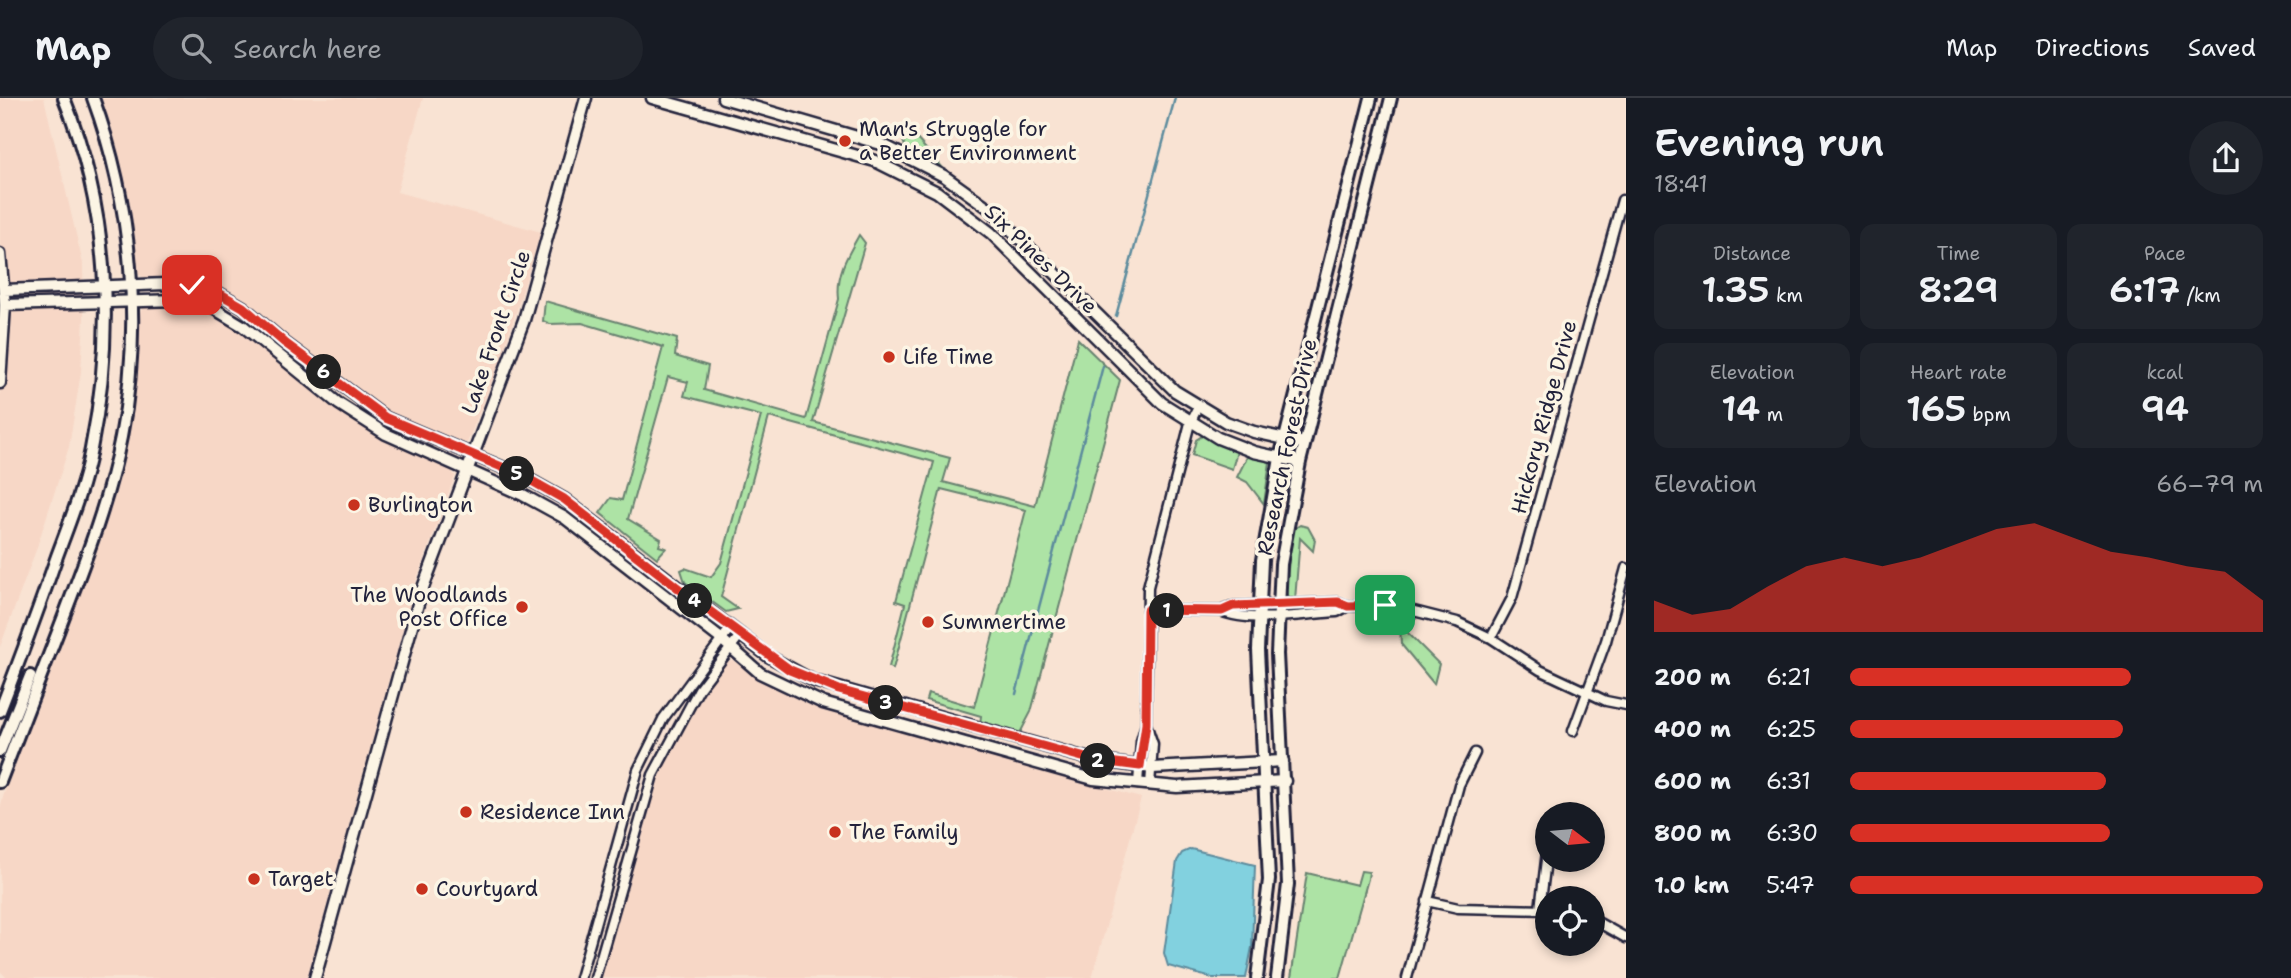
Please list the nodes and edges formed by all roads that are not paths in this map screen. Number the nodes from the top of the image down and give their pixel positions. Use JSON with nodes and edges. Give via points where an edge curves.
{"nodes":[{"id":1,"x":64,"y":98,"type":"edge"},
{"id":2,"x":93,"y":98,"type":"edge"},
{"id":3,"x":586,"y":98,"type":"edge"},
{"id":4,"x":652,"y":98,"type":"edge"},
{"id":5,"x":723,"y":98,"type":"edge"},
{"id":6,"x":1371,"y":98,"type":"edge"},
{"id":7,"x":1391,"y":98,"type":"edge"},
{"id":8,"x":1624,"y":201,"type":"edge"},
{"id":9,"x":1002,"y":220,"type":"junction"},
{"id":10,"x":991,"y":233,"type":"junction"},
{"id":11,"x":0,"y":254,"type":"edge"},
{"id":12,"x":1331,"y":258,"type":"junction"},
{"id":13,"x":1344,"y":282,"type":"junction"},
{"id":14,"x":131,"y":284,"type":"junction"},
{"id":15,"x":106,"y":285,"type":"junction"},
{"id":16,"x":4,"y":290,"type":"junction"},
{"id":17,"x":131,"y":301,"type":"junction"},
{"id":18,"x":105,"y":303,"type":"junction"},
{"id":19,"x":5,"y":304,"type":"junction"},
{"id":20,"x":1087,"y":305,"type":"junction"},
{"id":21,"x":1074,"y":317,"type":"junction"},
{"id":22,"x":0,"y":383,"type":"edge"},
{"id":23,"x":1199,"y":405,"type":"junction"},
{"id":24,"x":1190,"y":423,"type":"junction"},
{"id":25,"x":1285,"y":439,"type":"junction"},
{"id":26,"x":1304,"y":443,"type":"junction"},
{"id":27,"x":472,"y":456,"type":"junction"},
{"id":28,"x":1280,"y":458,"type":"junction"},
{"id":29,"x":1300,"y":462,"type":"junction"},
{"id":30,"x":467,"y":470,"type":"junction"},
{"id":31,"x":1626,"y":568,"type":"edge"},
{"id":32,"x":1147,"y":610,"type":"junction"},
{"id":33,"x":1278,"y":610,"type":"junction"},
{"id":34,"x":1258,"y":611,"type":"junction"},
{"id":35,"x":731,"y":627,"type":"junction"},
{"id":36,"x":741,"y":634,"type":"junction"},
{"id":37,"x":1491,"y":638,"type":"junction"},
{"id":38,"x":721,"y":639,"type":"junction"},
{"id":39,"x":731,"y":648,"type":"junction"},
{"id":40,"x":15,"y":672,"type":"junction"},
{"id":41,"x":35,"y":678,"type":"junction"},
{"id":42,"x":9,"y":688,"type":"junction"},
{"id":43,"x":1588,"y":692,"type":"junction"},
{"id":44,"x":28,"y":695,"type":"junction"},
{"id":45,"x":1626,"y":705,"type":"edge"},
{"id":46,"x":0,"y":711,"type":"edge"},
{"id":47,"x":1146,"y":724,"type":"junction"},
{"id":48,"x":1573,"y":731,"type":"dead end"},
{"id":49,"x":0,"y":751,"type":"edge"},
{"id":50,"x":1475,"y":753,"type":"dead end"},
{"id":51,"x":1264,"y":760,"type":"junction"},
{"id":52,"x":1283,"y":761,"type":"junction"},
{"id":53,"x":1140,"y":766,"type":"junction"},
{"id":54,"x":1152,"y":768,"type":"junction"},
{"id":55,"x":1285,"y":781,"type":"junction"},
{"id":56,"x":1266,"y":782,"type":"junction"},
{"id":57,"x":1139,"y":784,"type":"junction"},
{"id":58,"x":0,"y":785,"type":"edge"},
{"id":59,"x":1150,"y":785,"type":"junction"},
{"id":60,"x":1427,"y":901,"type":"junction"},
{"id":61,"x":1535,"y":909,"type":"edge"},
{"id":62,"x":1605,"y":924,"type":"edge"},
{"id":63,"x":1626,"y":938,"type":"edge"},
{"id":64,"x":315,"y":978,"type":"edge"},
{"id":65,"x":580,"y":978,"type":"edge"},
{"id":66,"x":595,"y":978,"type":"edge"},
{"id":67,"x":1257,"y":978,"type":"edge"},
{"id":68,"x":1277,"y":978,"type":"edge"},
{"id":69,"x":1407,"y":978,"type":"edge"}],
"edges":[{"from":1,"to":15,"type":"main road","via":[[86,160]]},
{"from":2,"to":14,"type":"main road","via":[[121,198]]},
{"from":3,"to":27,"type":"street","name":"Lake Front Circle","via":[[524,320]]},
{"from":4,"to":10,"type":"street","name":"Six Pines Drive","via":[[876,161],[937,192]]},
{"from":5,"to":9,"type":"street","name":"Six Pines Drive","via":[[895,150],[958,185]]},
{"from":6,"to":12,"type":"main road","name":"Research Forest Drive"},
{"from":7,"to":13,"type":"main road","name":"Research Forest Drive"},
{"from":8,"to":37,"type":"street","name":"Hickory Ridge Drive","via":[[1512,598]]},
{"from":9,"to":10,"type":"street"},
{"from":9,"to":20,"type":"street","name":"Six Pines Drive"},
{"from":10,"to":21,"type":"street","name":"Six Pines Drive"},
{"from":11,"to":16,"type":"street"},
{"from":12,"to":13,"type":"main road"},
{"from":12,"to":25,"type":"main road","name":"Research Forest Drive"},
{"from":13,"to":26,"type":"main road","name":"Research Forest Drive"},
{"from":14,"to":15,"type":"street"},
{"from":14,"to":17,"type":"main road"},
{"from":14,"to":27,"type":"street","via":[[192,285],[217,292],[243,307],[386,418]]},
{"from":15,"to":16,"type":"street"},
{"from":15,"to":18,"type":"main road"},
{"from":16,"to":19,"type":"street"},
{"from":17,"to":18,"type":"street"},
{"from":17,"to":30,"type":"street","via":[[178,300],[213,308],[386,434]]},
{"from":17,"to":41,"type":"main road","via":[[130,374],[110,484],[94,539]]},
{"from":18,"to":19,"type":"street"},
{"from":18,"to":40,"type":"main road","via":[[104,364],[91,450],[80,493]]},
{"from":19,"to":22,"type":"street"},
{"from":20,"to":21,"type":"street"},
{"from":20,"to":23,"type":"street","name":"Six Pines Drive","via":[[1175,391]]},
{"from":21,"to":24,"type":"street","name":"Six Pines Drive","via":[[1139,384]]},
{"from":23,"to":24,"type":"street"},
{"from":23,"to":25,"type":"street","name":"Six Pines Drive","via":[[1226,422]]},
{"from":24,"to":28,"type":"street","name":"Six Pines Drive","via":[[1218,438]]},
{"from":24,"to":32,"type":"street","via":[[1153,564]]},
{"from":25,"to":26,"type":"street","name":"Six Pines Drive"},
{"from":25,"to":28,"type":"main road","name":"Research Forest Drive"},
{"from":26,"to":29,"type":"main road","name":"Research Forest Drive"},
{"from":27,"to":30,"type":"street","name":"Lake Front Circle"},
{"from":27,"to":35,"type":"street","via":[[564,499]]},
{"from":28,"to":29,"type":"street","name":"Six Pines Drive"},
{"from":28,"to":34,"type":"main road","name":"Research Forest Drive"},
{"from":29,"to":33,"type":"main road","name":"Research Forest Drive","via":[[1286,527]]},
{"from":30,"to":38,"type":"street","via":[[565,518]]},
{"from":30,"to":64,"type":"street","name":"Lake Front Circle","via":[[412,623]]},
{"from":31,"to":43,"type":"street"},
{"from":32,"to":34,"type":"street","via":[[1222,611],[1233,606]]},
{"from":32,"to":47,"type":"street"},
{"from":33,"to":34,"type":"street"},
{"from":33,"to":37,"type":"street","via":[[1338,602],[1385,605],[1457,622]]},
{"from":33,"to":52,"type":"main road","name":"Research Forest Drive"},
{"from":34,"to":51,"type":"main road","name":"Research Forest Drive"},
{"from":35,"to":36,"type":"street"},
{"from":35,"to":38,"type":"street"},
{"from":36,"to":39,"type":"street"},
{"from":36,"to":53,"type":"street","via":[[790,670],[839,690],[1093,760]]},
{"from":37,"to":43,"type":"street","via":[[1540,670]]},
{"from":38,"to":39,"type":"street"},
{"from":38,"to":65,"type":"street","via":[[663,719],[638,770]]},
{"from":39,"to":57,"type":"street","via":[[773,681],[836,708],[1093,779]]},
{"from":39,"to":66,"type":"street","via":[[699,689],[653,775]]},
{"from":40,"to":41,"type":"main road"},
{"from":40,"to":42,"type":"main road"},
{"from":41,"to":44,"type":"main road"},
{"from":42,"to":44,"type":"main road"},
{"from":42,"to":46,"type":"main road"},
{"from":43,"to":45,"type":"street"},
{"from":43,"to":48,"type":"street"},
{"from":44,"to":49,"type":"main road"},
{"from":44,"to":58,"type":"main road"},
{"from":47,"to":53,"type":"street"},
{"from":47,"to":54,"type":"street","via":[[1153,744]]},
{"from":50,"to":60,"type":"street","via":[[1459,785]]},
{"from":51,"to":52,"type":"street"},
{"from":51,"to":54,"type":"street"},
{"from":51,"to":56,"type":"main road","name":"Research Forest Drive"},
{"from":52,"to":55,"type":"main road","name":"Research Forest Drive"},
{"from":53,"to":54,"type":"street"},
{"from":53,"to":57,"type":"street"},
{"from":54,"to":59,"type":"street"},
{"from":55,"to":56,"type":"street"},
{"from":55,"to":68,"type":"main road","name":"Research Forest Drive","via":[[1288,884]]},
{"from":56,"to":59,"type":"street"},
{"from":56,"to":67,"type":"main road","name":"Research Forest Drive","via":[[1269,880]]},
{"from":57,"to":59,"type":"street"},
{"from":60,"to":61,"type":"street","via":[[1473,909]]},
{"from":60,"to":69,"type":"street"},
{"from":62,"to":63,"type":"street"}]}
